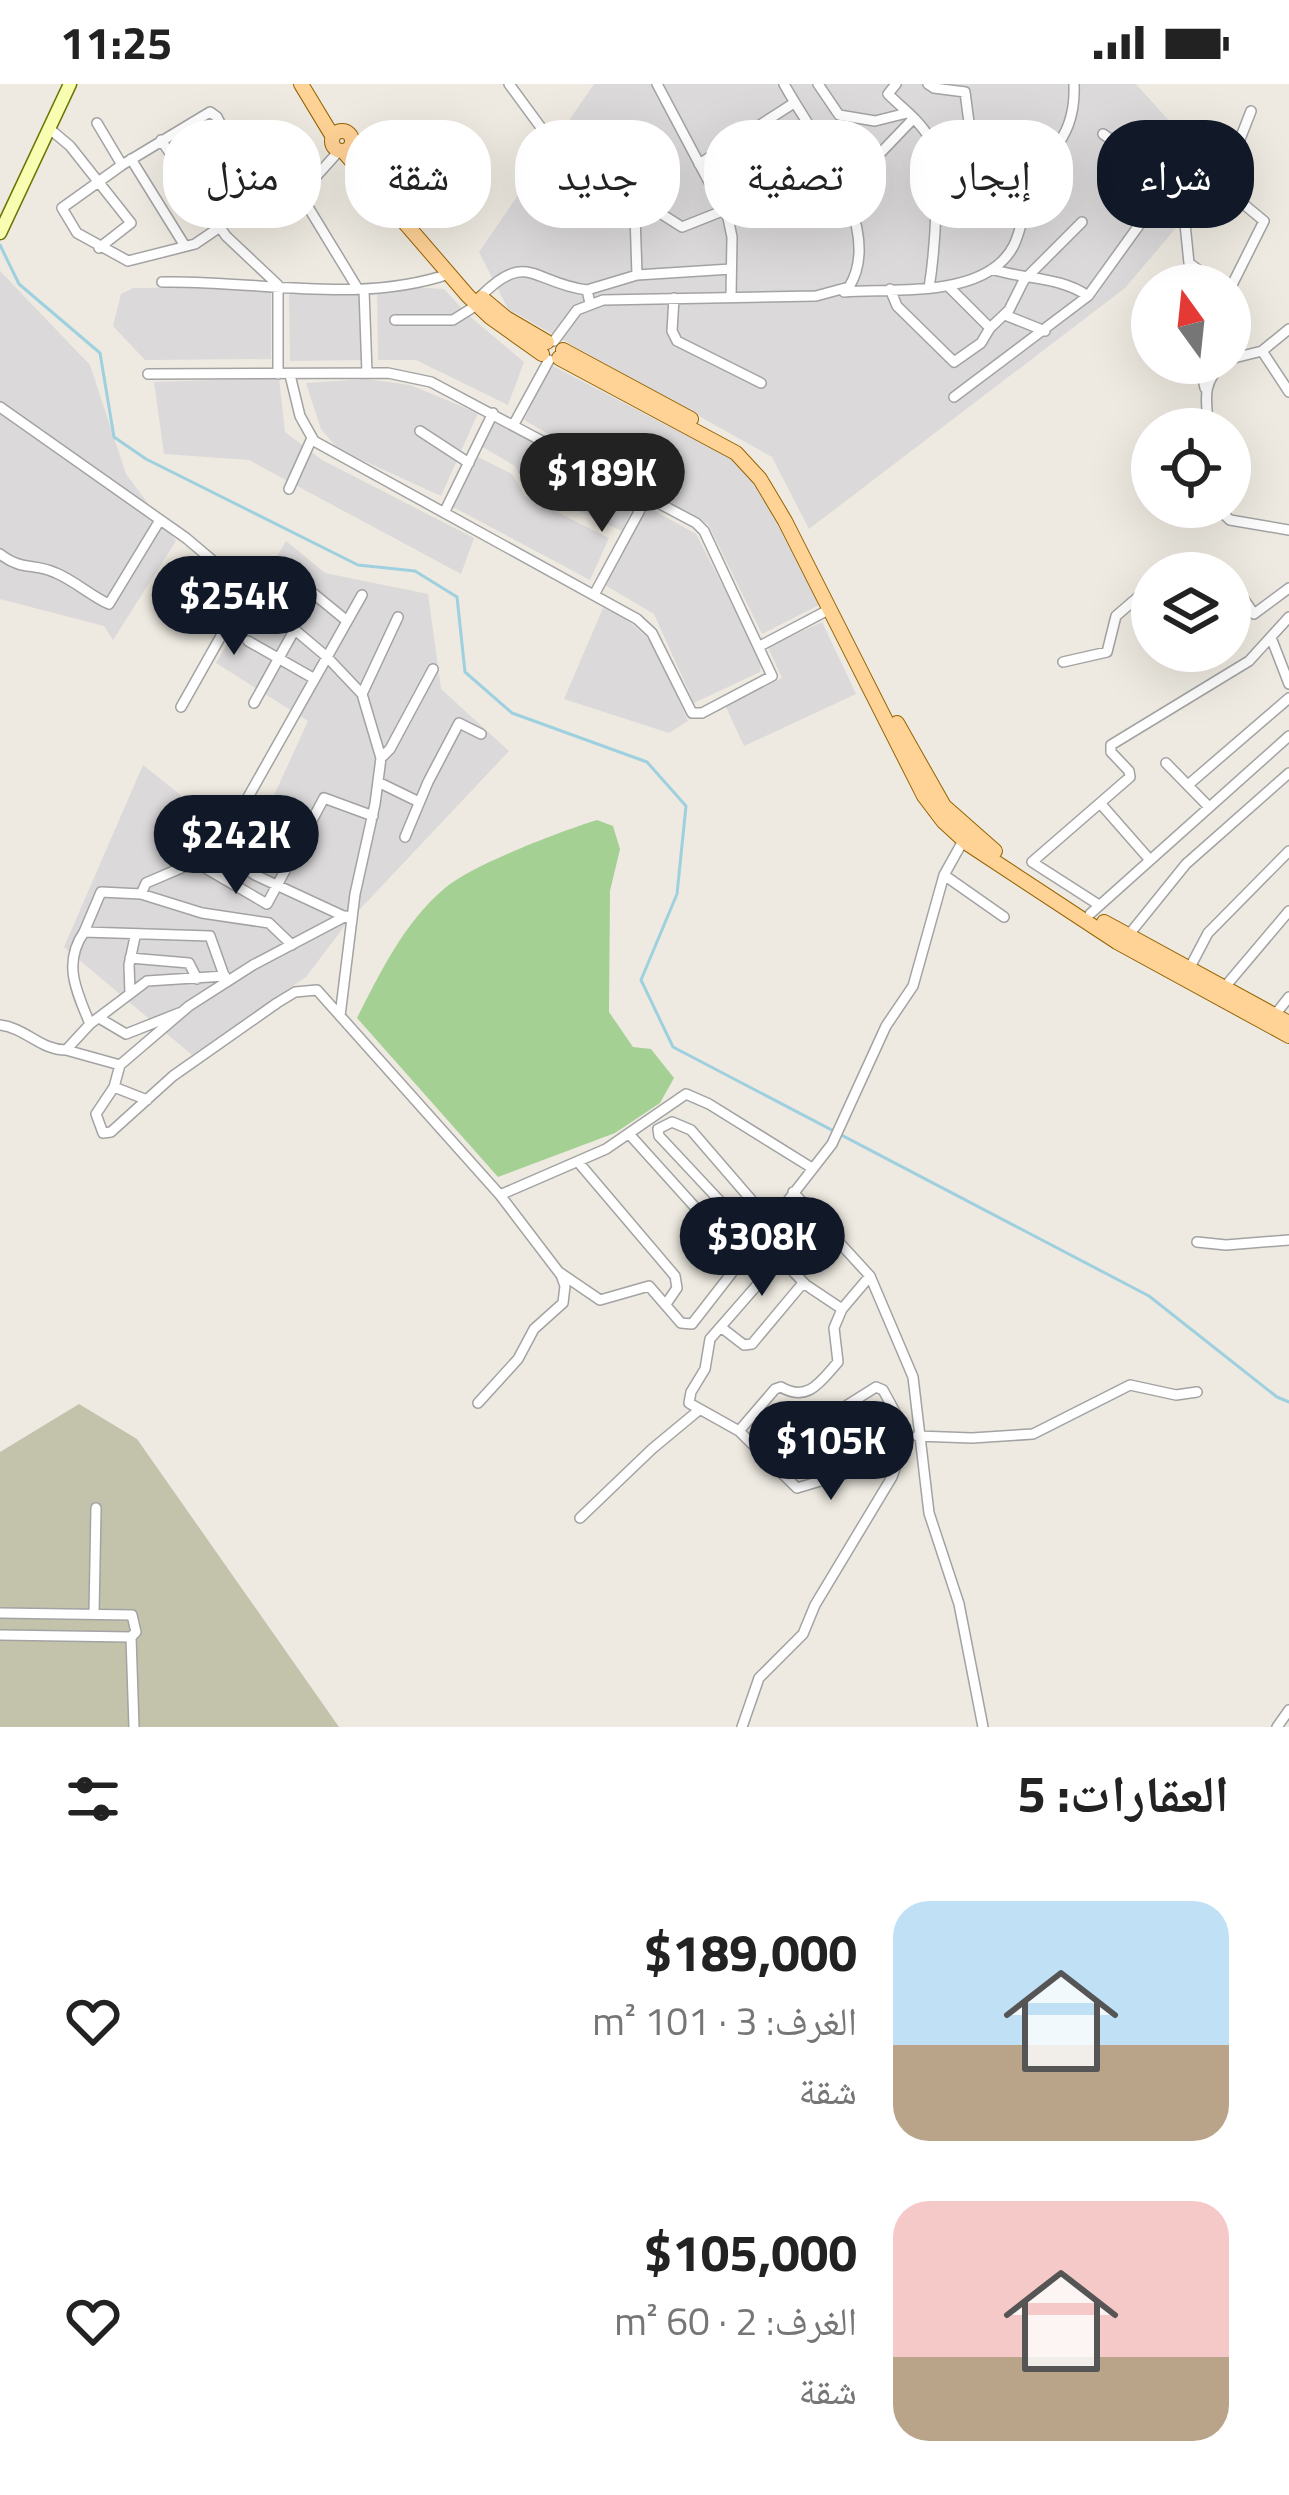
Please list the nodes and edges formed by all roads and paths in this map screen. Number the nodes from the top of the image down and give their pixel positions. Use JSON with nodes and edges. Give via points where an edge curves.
{"nodes":[{"id":1,"x":70,"y":84,"type":"edge"},
{"id":2,"x":305,"y":84,"type":"edge"},
{"id":3,"x":509,"y":84,"type":"edge"},
{"id":4,"x":657,"y":84,"type":"edge"},
{"id":5,"x":784,"y":84,"type":"edge"},
{"id":6,"x":818,"y":84,"type":"edge"},
{"id":7,"x":880,"y":84,"type":"edge"},
{"id":8,"x":896,"y":84,"type":"edge"},
{"id":9,"x":928,"y":84,"type":"edge"},
{"id":10,"x":1074,"y":84,"type":"edge"},
{"id":11,"x":888,"y":94,"type":"junction"},
{"id":12,"x":794,"y":103,"type":"junction"},
{"id":13,"x":1250,"y":111,"type":"dead end"},
{"id":14,"x":910,"y":116,"type":"junction"},
{"id":15,"x":535,"y":120,"type":"edge"},
{"id":16,"x":804,"y":120,"type":"edge"},
{"id":17,"x":969,"y":120,"type":"edge"},
{"id":18,"x":1070,"y":120,"type":"edge"},
{"id":19,"x":97,"y":123,"type":"dead end"},
{"id":20,"x":51,"y":130,"type":"junction"},
{"id":21,"x":161,"y":140,"type":"joint"},
{"id":22,"x":163,"y":143,"type":"edge"},
{"id":23,"x":342,"y":143,"type":"junction"},
{"id":24,"x":886,"y":143,"type":"edge"},
{"id":25,"x":127,"y":162,"type":"junction"},
{"id":26,"x":699,"y":164,"type":"junction"},
{"id":27,"x":704,"y":173,"type":"edge"},
{"id":28,"x":96,"y":182,"type":"junction"},
{"id":29,"x":1082,"y":222,"type":"dead end"},
{"id":30,"x":216,"y":228,"type":"edge"},
{"id":31,"x":222,"y":228,"type":"edge"},
{"id":32,"x":636,"y":228,"type":"edge"},
{"id":33,"x":729,"y":228,"type":"edge"},
{"id":34,"x":857,"y":228,"type":"edge"},
{"id":35,"x":1019,"y":228,"type":"edge"},
{"id":36,"x":1137,"y":228,"type":"edge"},
{"id":37,"x":1186,"y":228,"type":"edge"},
{"id":38,"x":0,"y":233,"type":"edge"},
{"id":39,"x":185,"y":246,"type":"junction"},
{"id":40,"x":99,"y":248,"type":"junction"},
{"id":41,"x":1190,"y":264,"type":"edge"},
{"id":42,"x":1242,"y":264,"type":"edge"},
{"id":43,"x":730,"y":269,"type":"junction"},
{"id":44,"x":991,"y":269,"type":"junction"},
{"id":45,"x":449,"y":274,"type":"junction"},
{"id":46,"x":638,"y":275,"type":"junction"},
{"id":47,"x":1024,"y":280,"type":"junction"},
{"id":48,"x":161,"y":282,"type":"dead end"},
{"id":49,"x":949,"y":287,"type":"junction"},
{"id":50,"x":278,"y":288,"type":"junction"},
{"id":51,"x":929,"y":288,"type":"junction"},
{"id":52,"x":361,"y":289,"type":"junction"},
{"id":53,"x":890,"y":289,"type":"junction"},
{"id":54,"x":587,"y":290,"type":"junction"},
{"id":55,"x":842,"y":292,"type":"junction"},
{"id":56,"x":1088,"y":296,"type":"junction"},
{"id":57,"x":731,"y":297,"type":"junction"},
{"id":58,"x":674,"y":298,"type":"junction"},
{"id":59,"x":479,"y":301,"type":"junction"},
{"id":60,"x":590,"y":303,"type":"junction"},
{"id":61,"x":1005,"y":315,"type":"junction"},
{"id":62,"x":395,"y":320,"type":"dead end"},
{"id":63,"x":990,"y":328,"type":"junction"},
{"id":64,"x":1045,"y":332,"type":"junction"},
{"id":65,"x":1288,"y":333,"type":"edge"},
{"id":66,"x":552,"y":351,"type":"junction"},
{"id":67,"x":1262,"y":351,"type":"junction"},
{"id":68,"x":1251,"y":354,"type":"edge"},
{"id":69,"x":367,"y":373,"type":"junction"},
{"id":70,"x":148,"y":374,"type":"dead end"},
{"id":71,"x":284,"y":374,"type":"junction"},
{"id":72,"x":761,"y":383,"type":"dead end"},
{"id":73,"x":1204,"y":384,"type":"edge"},
{"id":74,"x":1207,"y":384,"type":"edge"},
{"id":75,"x":1205,"y":388,"type":"junction"},
{"id":76,"x":1289,"y":392,"type":"edge"},
{"id":77,"x":954,"y":398,"type":"dead end"},
{"id":78,"x":0,"y":407,"type":"edge"},
{"id":79,"x":1207,"y":408,"type":"edge"},
{"id":80,"x":493,"y":413,"type":"junction"},
{"id":81,"x":514,"y":424,"type":"junction"},
{"id":82,"x":420,"y":431,"type":"dead end"},
{"id":83,"x":312,"y":438,"type":"junction"},
{"id":84,"x":469,"y":463,"type":"junction"},
{"id":85,"x":290,"y":489,"type":"dead end"},
{"id":86,"x":646,"y":497,"type":"junction"},
{"id":87,"x":445,"y":511,"type":"junction"},
{"id":88,"x":160,"y":520,"type":"junction"},
{"id":89,"x":1251,"y":524,"type":"edge"},
{"id":90,"x":1289,"y":530,"type":"edge"},
{"id":91,"x":0,"y":554,"type":"edge"},
{"id":92,"x":286,"y":571,"type":"dead end"},
{"id":93,"x":1289,"y":587,"type":"edge"},
{"id":94,"x":248,"y":588,"type":"junction"},
{"id":95,"x":596,"y":593,"type":"junction"},
{"id":96,"x":362,"y":595,"type":"dead end"},
{"id":97,"x":1131,"y":603,"type":"edge"},
{"id":98,"x":834,"y":608,"type":"junction"},
{"id":99,"x":1251,"y":610,"type":"edge"},
{"id":100,"x":398,"y":617,"type":"dead end"},
{"id":101,"x":1289,"y":617,"type":"edge"},
{"id":102,"x":347,"y":621,"type":"junction"},
{"id":103,"x":295,"y":629,"type":"junction"},
{"id":104,"x":1272,"y":640,"type":"junction"},
{"id":105,"x":248,"y":641,"type":"dead end"},
{"id":106,"x":760,"y":646,"type":"junction"},
{"id":107,"x":327,"y":657,"type":"junction"},
{"id":108,"x":279,"y":658,"type":"junction"},
{"id":109,"x":1063,"y":662,"type":"dead end"},
{"id":110,"x":434,"y":669,"type":"dead end"},
{"id":111,"x":313,"y":678,"type":"junction"},
{"id":112,"x":1289,"y":685,"type":"edge"},
{"id":113,"x":362,"y":694,"type":"junction"},
{"id":114,"x":1289,"y":698,"type":"edge"},
{"id":115,"x":254,"y":703,"type":"dead end"},
{"id":116,"x":182,"y":707,"type":"dead end"},
{"id":117,"x":481,"y":734,"type":"dead end"},
{"id":118,"x":1289,"y":736,"type":"edge"},
{"id":119,"x":1229,"y":750,"type":"junction"},
{"id":120,"x":381,"y":758,"type":"junction"},
{"id":121,"x":1166,"y":763,"type":"dead end"},
{"id":122,"x":1249,"y":771,"type":"junction"},
{"id":123,"x":1289,"y":772,"type":"edge"},
{"id":124,"x":378,"y":782,"type":"junction"},
{"id":125,"x":1188,"y":785,"type":"junction"},
{"id":126,"x":419,"y":802,"type":"junction"},
{"id":127,"x":1100,"y":803,"type":"junction"},
{"id":128,"x":1209,"y":807,"type":"junction"},
{"id":129,"x":373,"y":817,"type":"junction"},
{"id":130,"x":1190,"y":824,"type":"junction"},
{"id":131,"x":964,"y":836,"type":"junction"},
{"id":132,"x":405,"y":837,"type":"dead end"},
{"id":133,"x":1208,"y":844,"type":"junction"},
{"id":134,"x":212,"y":846,"type":"junction"},
{"id":135,"x":1289,"y":851,"type":"edge"},
{"id":136,"x":1150,"y":860,"type":"junction"},
{"id":137,"x":195,"y":862,"type":"junction"},
{"id":138,"x":944,"y":874,"type":"junction"},
{"id":139,"x":276,"y":885,"type":"junction"},
{"id":140,"x":141,"y":894,"type":"junction"},
{"id":141,"x":1094,"y":909,"type":"junction"},
{"id":142,"x":1289,"y":910,"type":"edge"},
{"id":143,"x":1004,"y":917,"type":"dead end"},
{"id":144,"x":349,"y":918,"type":"junction"},
{"id":145,"x":84,"y":932,"type":"junction"},
{"id":146,"x":135,"y":937,"type":"junction"},
{"id":147,"x":1126,"y":940,"type":"junction"},
{"id":148,"x":292,"y":945,"type":"junction"},
{"id":149,"x":130,"y":958,"type":"junction"},
{"id":150,"x":1188,"y":971,"type":"junction"},
{"id":151,"x":196,"y":979,"type":"junction"},
{"id":152,"x":225,"y":979,"type":"junction"},
{"id":153,"x":1223,"y":989,"type":"junction"},
{"id":154,"x":130,"y":993,"type":"junction"},
{"id":155,"x":1289,"y":997,"type":"edge"},
{"id":156,"x":178,"y":1013,"type":"junction"},
{"id":157,"x":340,"y":1016,"type":"junction"},
{"id":158,"x":95,"y":1021,"type":"junction"},
{"id":159,"x":1279,"y":1024,"type":"edge"},
{"id":160,"x":0,"y":1025,"type":"edge"},
{"id":161,"x":66,"y":1050,"type":"junction"},
{"id":162,"x":121,"y":1065,"type":"junction"},
{"id":163,"x":114,"y":1087,"type":"junction"},
{"id":164,"x":147,"y":1100,"type":"junction"},
{"id":165,"x":630,"y":1136,"type":"junction"},
{"id":166,"x":579,"y":1163,"type":"junction"},
{"id":167,"x":812,"y":1168,"type":"junction"},
{"id":168,"x":793,"y":1192,"type":"junction"},
{"id":169,"x":500,"y":1195,"type":"junction"},
{"id":170,"x":754,"y":1203,"type":"dead end"},
{"id":171,"x":758,"y":1236,"type":"junction"},
{"id":172,"x":1289,"y":1240,"type":"edge"},
{"id":173,"x":1197,"y":1242,"type":"dead end"},
{"id":174,"x":698,"y":1258,"type":"dead end"},
{"id":175,"x":779,"y":1260,"type":"junction"},
{"id":176,"x":559,"y":1272,"type":"junction"},
{"id":177,"x":870,"y":1276,"type":"junction"},
{"id":178,"x":803,"y":1283,"type":"junction"},
{"id":179,"x":666,"y":1304,"type":"junction"},
{"id":180,"x":842,"y":1309,"type":"junction"},
{"id":181,"x":722,"y":1328,"type":"junction"},
{"id":182,"x":1197,"y":1392,"type":"dead end"},
{"id":183,"x":478,"y":1403,"type":"dead end"},
{"id":184,"x":699,"y":1410,"type":"junction"},
{"id":185,"x":739,"y":1431,"type":"junction"},
{"id":186,"x":920,"y":1437,"type":"junction"},
{"id":187,"x":906,"y":1440,"type":"junction"},
{"id":188,"x":771,"y":1462,"type":"junction"},
{"id":189,"x":95,"y":1508,"type":"dead end"},
{"id":190,"x":580,"y":1518,"type":"dead end"},
{"id":191,"x":0,"y":1613,"type":"edge"},
{"id":192,"x":44,"y":1613,"type":"junction"},
{"id":193,"x":94,"y":1614,"type":"junction"},
{"id":194,"x":0,"y":1635,"type":"edge"},
{"id":195,"x":44,"y":1636,"type":"junction"},
{"id":196,"x":131,"y":1637,"type":"junction"},
{"id":197,"x":1289,"y":1710,"type":"edge"},
{"id":198,"x":134,"y":1727,"type":"edge"},
{"id":199,"x":742,"y":1727,"type":"edge"},
{"id":200,"x":983,"y":1727,"type":"edge"},
{"id":201,"x":1277,"y":1727,"type":"edge"}],
"edges":[{"from":1,"to":20,"type":"main road"},
{"from":2,"to":23,"type":"main road"},
{"from":3,"to":15,"type":"street"},
{"from":4,"to":26,"type":"street"},
{"from":5,"to":12,"type":"street"},
{"from":6,"to":14,"type":"street","via":[[839,115]]},
{"from":7,"to":11,"type":"street"},
{"from":8,"to":11,"type":"street"},
{"from":9,"to":17,"type":"street","via":[[965,92]]},
{"from":10,"to":18,"type":"street"},
{"from":11,"to":14,"type":"street"},
{"from":12,"to":16,"type":"street"},
{"from":12,"to":26,"type":"street"},
{"from":13,"to":42,"type":"street","via":[[1224,180],[1264,220]]},
{"from":14,"to":24,"type":"street"},
{"from":14,"to":51,"type":"street","via":[[934,156]]},
{"from":19,"to":25,"type":"street"},
{"from":20,"to":28,"type":"street"},
{"from":20,"to":38,"type":"main road"},
{"from":21,"to":22,"type":"street"},
{"from":21,"to":25,"type":"street"},
{"from":23,"to":45,"type":"main road"},
{"from":23,"to":52,"type":"street","via":[[302,197]]},
{"from":23,"to":59,"type":"main road"},
{"from":25,"to":28,"type":"street"},
{"from":25,"to":39,"type":"street"},
{"from":26,"to":27,"type":"street"},
{"from":28,"to":40,"type":"street","via":[[130,223]]},
{"from":28,"to":40,"type":"street","via":[[62,208]]},
{"from":29,"to":47,"type":"street"},
{"from":30,"to":39,"type":"street"},
{"from":31,"to":50,"type":"street"},
{"from":32,"to":46,"type":"street"},
{"from":33,"to":43,"type":"street"},
{"from":34,"to":55,"type":"street","via":[[855,278]]},
{"from":35,"to":44,"type":"street"},
{"from":36,"to":56,"type":"street"},
{"from":37,"to":41,"type":"street"},
{"from":39,"to":40,"type":"street","via":[[128,261]]},
{"from":43,"to":46,"type":"street"},
{"from":43,"to":57,"type":"street"},
{"from":44,"to":47,"type":"street"},
{"from":44,"to":49,"type":"street"},
{"from":45,"to":52,"type":"street"},
{"from":45,"to":59,"type":"main road"},
{"from":46,"to":54,"type":"street"},
{"from":47,"to":56,"type":"street","via":[[1062,281]]},
{"from":47,"to":61,"type":"street"},
{"from":48,"to":50,"type":"street"},
{"from":49,"to":51,"type":"street"},
{"from":49,"to":63,"type":"street"},
{"from":50,"to":52,"type":"street"},
{"from":50,"to":71,"type":"street"},
{"from":51,"to":53,"type":"street"},
{"from":52,"to":69,"type":"street"},
{"from":53,"to":55,"type":"street"},
{"from":53,"to":63,"type":"street","via":[[954,362]]},
{"from":54,"to":59,"type":"street","via":[[514,271]]},
{"from":54,"to":60,"type":"street"},
{"from":55,"to":57,"type":"street"},
{"from":56,"to":64,"type":"street"},
{"from":57,"to":58,"type":"street"},
{"from":58,"to":60,"type":"street"},
{"from":58,"to":72,"type":"street","via":[[676,341]]},
{"from":59,"to":62,"type":"street","via":[[453,320]]},
{"from":59,"to":66,"type":"main road"},
{"from":60,"to":66,"type":"street","via":[[567,320]]},
{"from":61,"to":63,"type":"street"},
{"from":61,"to":64,"type":"street"},
{"from":64,"to":77,"type":"street"},
{"from":65,"to":67,"type":"street"},
{"from":66,"to":81,"type":"street"},
{"from":66,"to":98,"type":"main road","via":[[748,451],[770,478]]},
{"from":67,"to":68,"type":"street"},
{"from":67,"to":76,"type":"street"},
{"from":69,"to":71,"type":"street"},
{"from":69,"to":80,"type":"street","via":[[431,382]]},
{"from":70,"to":71,"type":"street"},
{"from":71,"to":83,"type":"street"},
{"from":73,"to":75,"type":"street"},
{"from":74,"to":75,"type":"street"},
{"from":75,"to":79,"type":"street"},
{"from":78,"to":88,"type":"street"},
{"from":80,"to":81,"type":"street"},
{"from":80,"to":84,"type":"street"},
{"from":81,"to":86,"type":"street"},
{"from":82,"to":84,"type":"street"},
{"from":83,"to":85,"type":"street"},
{"from":83,"to":87,"type":"street"},
{"from":84,"to":87,"type":"street"},
{"from":86,"to":95,"type":"street"},
{"from":86,"to":106,"type":"street","via":[[704,531]]},
{"from":87,"to":95,"type":"street"},
{"from":88,"to":91,"type":"street","via":[[109,604],[63,576],[19,567]]},
{"from":88,"to":94,"type":"street"},
{"from":89,"to":90,"type":"street"},
{"from":92,"to":102,"type":"street"},
{"from":93,"to":99,"type":"street"},
{"from":94,"to":103,"type":"street"},
{"from":94,"to":116,"type":"street"},
{"from":95,"to":106,"type":"street","via":[[652,633],[692,713],[772,676]]},
{"from":96,"to":102,"type":"street"},
{"from":97,"to":109,"type":"street","via":[[1116,616],[1107,652]]},
{"from":98,"to":106,"type":"street"},
{"from":98,"to":131,"type":"main road","via":[[928,793]]},
{"from":100,"to":113,"type":"street"},
{"from":101,"to":104,"type":"street"},
{"from":102,"to":107,"type":"street"},
{"from":103,"to":107,"type":"street"},
{"from":103,"to":108,"type":"street"},
{"from":104,"to":112,"type":"street"},
{"from":104,"to":127,"type":"street","via":[[1111,745],[1130,777]]},
{"from":105,"to":108,"type":"street"},
{"from":107,"to":111,"type":"street"},
{"from":107,"to":113,"type":"street"},
{"from":108,"to":111,"type":"street"},
{"from":108,"to":115,"type":"street"},
{"from":110,"to":120,"type":"street"},
{"from":111,"to":134,"type":"street"},
{"from":113,"to":120,"type":"street"},
{"from":114,"to":119,"type":"street"},
{"from":117,"to":126,"type":"street","via":[[459,723]]},
{"from":118,"to":122,"type":"street"},
{"from":119,"to":122,"type":"street"},
{"from":119,"to":125,"type":"street"},
{"from":120,"to":124,"type":"street"},
{"from":121,"to":125,"type":"street"},
{"from":122,"to":128,"type":"street"},
{"from":123,"to":133,"type":"street"},
{"from":124,"to":126,"type":"street"},
{"from":124,"to":129,"type":"street"},
{"from":125,"to":128,"type":"street"},
{"from":126,"to":132,"type":"street"},
{"from":127,"to":136,"type":"street"},
{"from":127,"to":141,"type":"street","via":[[1032,862]]},
{"from":128,"to":130,"type":"street"},
{"from":129,"to":139,"type":"street","via":[[324,798]]},
{"from":129,"to":144,"type":"street"},
{"from":130,"to":133,"type":"street"},
{"from":130,"to":136,"type":"street"},
{"from":131,"to":138,"type":"street"},
{"from":131,"to":141,"type":"main road"},
{"from":131,"to":147,"type":"main road"},
{"from":133,"to":147,"type":"street"},
{"from":134,"to":137,"type":"street"},
{"from":134,"to":139,"type":"street"},
{"from":135,"to":150,"type":"street","via":[[1208,933]]},
{"from":136,"to":141,"type":"street"},
{"from":137,"to":139,"type":"street","via":[[265,904]]},
{"from":137,"to":140,"type":"street","via":[[149,880]]},
{"from":138,"to":143,"type":"street"},
{"from":138,"to":167,"type":"street","via":[[913,986]]},
{"from":139,"to":144,"type":"street"},
{"from":140,"to":145,"type":"street","via":[[100,892]]},
{"from":140,"to":148,"type":"street","via":[[269,923]]},
{"from":141,"to":147,"type":"main road"},
{"from":142,"to":153,"type":"street"},
{"from":144,"to":148,"type":"street"},
{"from":144,"to":157,"type":"street"},
{"from":145,"to":146,"type":"street"},
{"from":145,"to":158,"type":"street","via":[[72,980]]},
{"from":146,"to":149,"type":"street"},
{"from":146,"to":152,"type":"street","via":[[210,936]]},
{"from":147,"to":150,"type":"main road"},
{"from":147,"to":159,"type":"main road"},
{"from":148,"to":152,"type":"street"},
{"from":149,"to":151,"type":"street","via":[[187,962]]},
{"from":149,"to":154,"type":"street"},
{"from":150,"to":153,"type":"main road"},
{"from":151,"to":152,"type":"street"},
{"from":151,"to":154,"type":"street","via":[[147,981]]},
{"from":152,"to":156,"type":"street"},
{"from":153,"to":159,"type":"main road"},
{"from":154,"to":158,"type":"street"},
{"from":155,"to":159,"type":"street"},
{"from":156,"to":158,"type":"street","via":[[126,1034]]},
{"from":156,"to":162,"type":"street"},
{"from":157,"to":164,"type":"street","via":[[317,990],[295,992]]},
{"from":157,"to":169,"type":"street"},
{"from":158,"to":161,"type":"street"},
{"from":160,"to":161,"type":"street"},
{"from":161,"to":162,"type":"street"},
{"from":162,"to":163,"type":"street"},
{"from":163,"to":164,"type":"street"},
{"from":163,"to":164,"type":"street","via":[[96,1114],[103,1133]]},
{"from":165,"to":166,"type":"street"},
{"from":165,"to":167,"type":"street","via":[[678,1096],[696,1096]]},
{"from":165,"to":174,"type":"street","via":[[722,1238]]},
{"from":166,"to":169,"type":"street"},
{"from":166,"to":179,"type":"street","via":[[675,1276]]},
{"from":167,"to":168,"type":"street"},
{"from":168,"to":171,"type":"street"},
{"from":168,"to":177,"type":"street"},
{"from":169,"to":176,"type":"street"},
{"from":170,"to":171,"type":"street","via":[[691,1130],[673,1122],[658,1129],[706,1191]]},
{"from":171,"to":175,"type":"street"},
{"from":171,"to":179,"type":"street","via":[[690,1326]]},
{"from":172,"to":173,"type":"street"},
{"from":175,"to":178,"type":"street"},
{"from":175,"to":181,"type":"street"},
{"from":176,"to":179,"type":"street","via":[[597,1299],[647,1286]]},
{"from":176,"to":183,"type":"street","via":[[563,1303]]},
{"from":177,"to":180,"type":"street"},
{"from":177,"to":186,"type":"street","via":[[913,1376]]},
{"from":178,"to":180,"type":"street"},
{"from":178,"to":181,"type":"street","via":[[749,1346]]},
{"from":180,"to":185,"type":"street","via":[[834,1331],[838,1362],[810,1391],[776,1389]]},
{"from":181,"to":184,"type":"street","via":[[688,1397]]},
{"from":182,"to":186,"type":"street","via":[[1128,1385],[1033,1434]]},
{"from":184,"to":185,"type":"street"},
{"from":184,"to":190,"type":"street"},
{"from":185,"to":188,"type":"street"},
{"from":186,"to":187,"type":"street"},
{"from":186,"to":200,"type":"street","via":[[929,1513],[959,1604]]},
{"from":187,"to":188,"type":"street","via":[[871,1464],[804,1488]]},
{"from":187,"to":188,"type":"street","via":[[876,1387]]},
{"from":187,"to":199,"type":"street","via":[[803,1634],[760,1678]]},
{"from":189,"to":193,"type":"street"},
{"from":191,"to":192,"type":"street"},
{"from":192,"to":193,"type":"street"},
{"from":192,"to":195,"type":"street"},
{"from":193,"to":196,"type":"street","via":[[131,1615]]},
{"from":194,"to":195,"type":"street"},
{"from":195,"to":196,"type":"street"},
{"from":196,"to":198,"type":"street"},
{"from":197,"to":201,"type":"street"}]}
